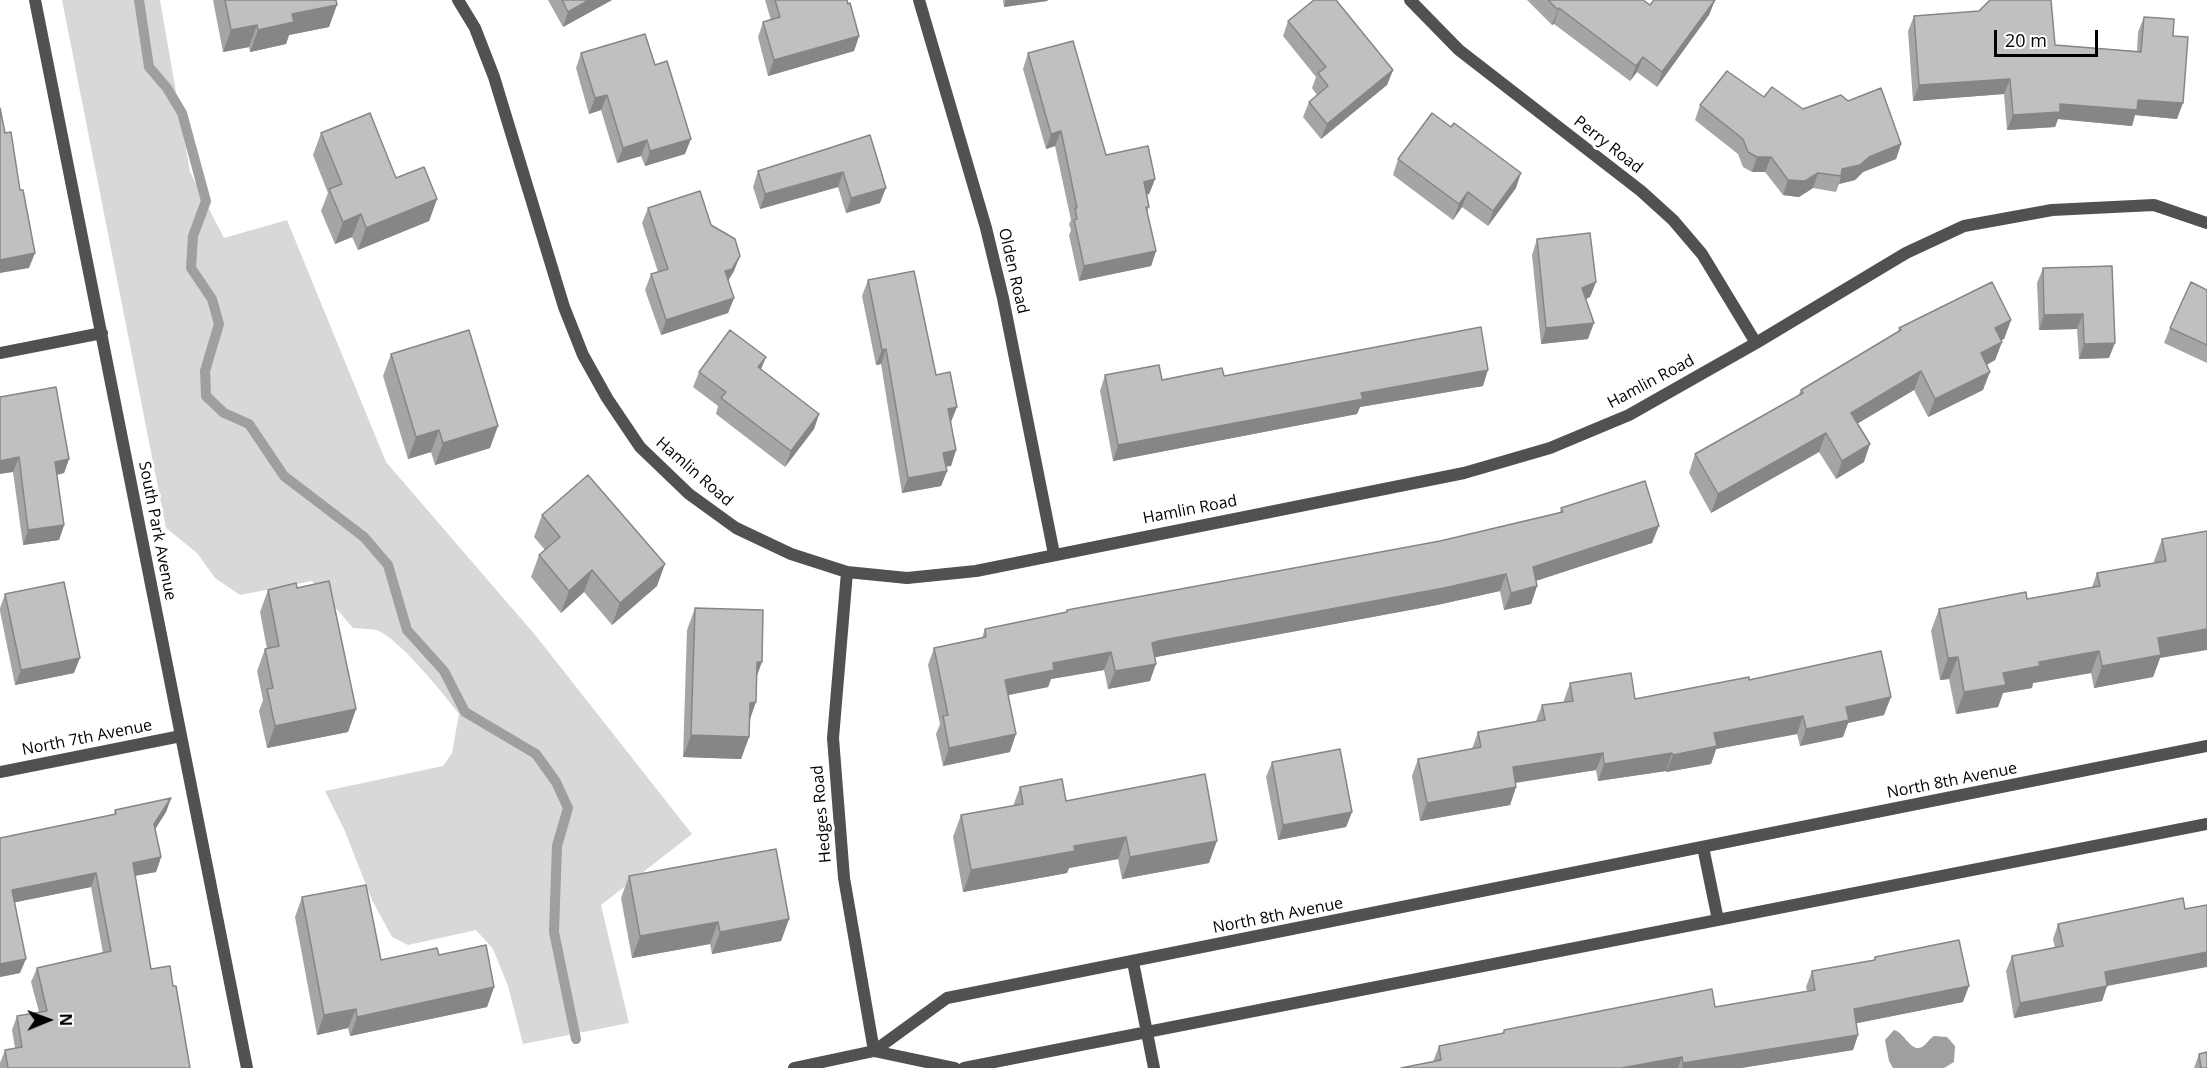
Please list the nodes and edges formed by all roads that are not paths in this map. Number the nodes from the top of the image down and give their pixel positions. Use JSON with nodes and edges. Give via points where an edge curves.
{"nodes":[{"id":1,"x":35,"y":0,"type":"edge"},
{"id":2,"x":458,"y":0,"type":"edge"},
{"id":3,"x":919,"y":0,"type":"edge"},
{"id":4,"x":1410,"y":0,"type":"edge"},
{"id":5,"x":2207,"y":223,"type":"edge"},
{"id":6,"x":102,"y":333,"type":"junction"},
{"id":7,"x":1756,"y":343,"type":"junction"},
{"id":8,"x":0,"y":353,"type":"edge"},
{"id":9,"x":1054,"y":554,"type":"junction"},
{"id":10,"x":847,"y":572,"type":"junction"},
{"id":11,"x":181,"y":736,"type":"junction"},
{"id":12,"x":2207,"y":746,"type":"edge"},
{"id":13,"x":0,"y":772,"type":"edge"},
{"id":14,"x":2207,"y":824,"type":"edge"},
{"id":15,"x":1703,"y":847,"type":"junction"},
{"id":16,"x":1718,"y":920,"type":"junction"},
{"id":17,"x":1133,"y":962,"type":"junction"},
{"id":18,"x":1148,"y":1033,"type":"junction"},
{"id":19,"x":874,"y":1051,"type":"junction"},
{"id":20,"x":247,"y":1068,"type":"edge"},
{"id":21,"x":794,"y":1068,"type":"edge"},
{"id":22,"x":954,"y":1068,"type":"edge"},
{"id":23,"x":964,"y":1068,"type":"edge"},
{"id":24,"x":1154,"y":1068,"type":"edge"}],
"edges":[{"from":1,"to":6,"type":"street","name":"South Park Avenue"},
{"from":2,"to":10,"type":"street","name":"Hamlin Road","via":[[476,28],[494,77],[564,307],[583,355],[640,447],[689,494],[736,528],[791,554]]},
{"from":3,"to":9,"type":"street","name":"Olden Road","via":[[986,228]]},
{"from":4,"to":7,"type":"street","name":"Perry Road","via":[[1459,50],[1673,220],[1702,254]]},
{"from":5,"to":7,"type":"street","name":"Hamlin Road","via":[[2154,205],[2052,210],[1964,226],[1906,253]]},
{"from":6,"to":8,"type":"street"},
{"from":6,"to":11,"type":"street","name":"South Park Avenue"},
{"from":7,"to":9,"type":"street","name":"Hamlin Road","via":[[1629,415],[1550,448],[1464,472]]},
{"from":9,"to":10,"type":"street","name":"Hamlin Road","via":[[976,571],[908,578]]},
{"from":10,"to":19,"type":"street","name":"Hedges Road","via":[[833,738],[844,878]]},
{"from":11,"to":13,"type":"street","name":"North 7th Avenue"},
{"from":11,"to":20,"type":"street","name":"South Park Avenue"},
{"from":12,"to":15,"type":"street","name":"North 8th Avenue"},
{"from":14,"to":16,"type":"street"},
{"from":15,"to":16,"type":"street"},
{"from":15,"to":17,"type":"street","name":"North 8th Avenue"},
{"from":16,"to":18,"type":"street"},
{"from":17,"to":18,"type":"street"},
{"from":17,"to":19,"type":"street","name":"North 8th Avenue","via":[[947,998]]},
{"from":18,"to":23,"type":"street"},
{"from":18,"to":24,"type":"street"},
{"from":19,"to":21,"type":"street","name":"North 8th Avenue"},
{"from":19,"to":22,"type":"street","name":"North 8th Avenue"}]}
